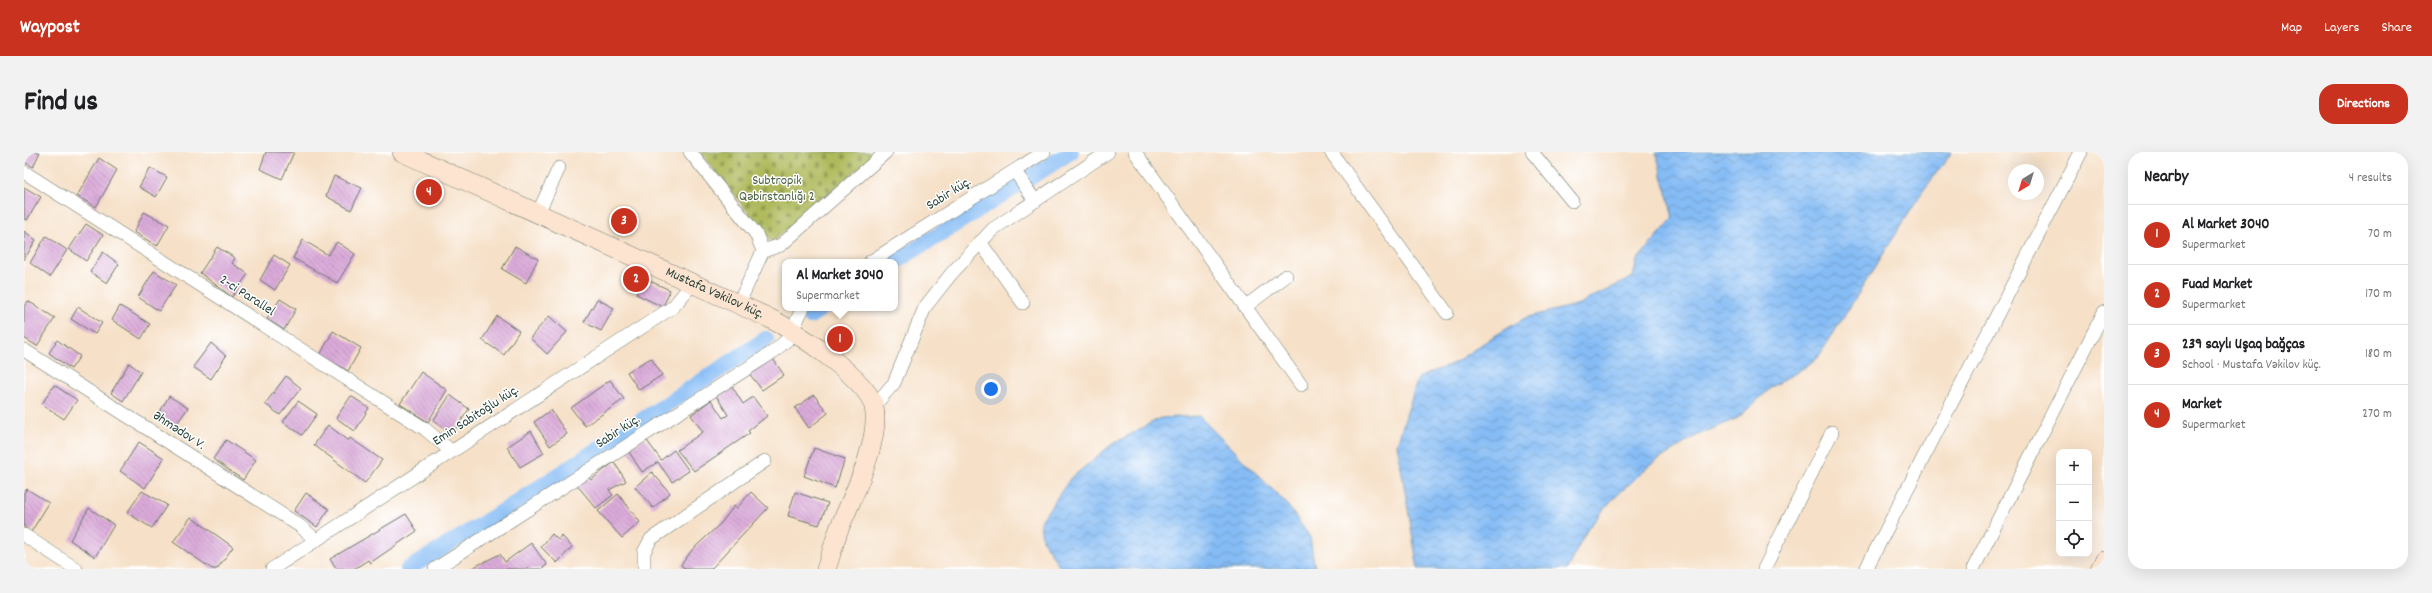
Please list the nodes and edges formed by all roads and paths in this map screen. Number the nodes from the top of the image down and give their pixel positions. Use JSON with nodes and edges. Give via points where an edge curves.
{"nodes":[{"id":1,"x":402,"y":152,"type":"edge"},
{"id":2,"x":690,"y":152,"type":"edge"},
{"id":3,"x":886,"y":152,"type":"edge"},
{"id":4,"x":1044,"y":152,"type":"edge"},
{"id":5,"x":1135,"y":152,"type":"edge"},
{"id":6,"x":1331,"y":152,"type":"edge"},
{"id":7,"x":1532,"y":152,"type":"edge"},
{"id":8,"x":2081,"y":152,"type":"edge"},
{"id":9,"x":1102,"y":154,"type":"edge"},
{"id":10,"x":559,"y":168,"type":"dead end"},
{"id":11,"x":1015,"y":171,"type":"junction"},
{"id":12,"x":24,"y":172,"type":"edge"},
{"id":13,"x":1035,"y":201,"type":"junction"},
{"id":14,"x":1572,"y":201,"type":"dead end"},
{"id":15,"x":538,"y":214,"type":"junction"},
{"id":16,"x":980,"y":242,"type":"junction"},
{"id":17,"x":763,"y":252,"type":"junction"},
{"id":18,"x":875,"y":259,"type":"edge"},
{"id":19,"x":1286,"y":276,"type":"dead end"},
{"id":20,"x":692,"y":284,"type":"junction"},
{"id":21,"x":1023,"y":303,"type":"dead end"},
{"id":22,"x":738,"y":305,"type":"junction"},
{"id":23,"x":1245,"y":306,"type":"junction"},
{"id":24,"x":802,"y":311,"type":"edge"},
{"id":25,"x":2104,"y":312,"type":"edge"},
{"id":26,"x":1447,"y":313,"type":"dead end"},
{"id":27,"x":792,"y":330,"type":"junction"},
{"id":28,"x":24,"y":350,"type":"edge"},
{"id":29,"x":1300,"y":385,"type":"dead end"},
{"id":30,"x":874,"y":406,"type":"junction"},
{"id":31,"x":1832,"y":432,"type":"dead end"},
{"id":32,"x":451,"y":451,"type":"junction"},
{"id":33,"x":765,"y":461,"type":"dead end"},
{"id":34,"x":24,"y":535,"type":"edge"},
{"id":35,"x":316,"y":540,"type":"junction"},
{"id":36,"x":2104,"y":561,"type":"edge"},
{"id":37,"x":76,"y":569,"type":"edge"},
{"id":38,"x":272,"y":569,"type":"edge"},
{"id":39,"x":435,"y":569,"type":"edge"},
{"id":40,"x":644,"y":569,"type":"edge"},
{"id":41,"x":826,"y":569,"type":"edge"},
{"id":42,"x":1764,"y":569,"type":"edge"},
{"id":43,"x":1866,"y":569,"type":"edge"},
{"id":44,"x":1973,"y":569,"type":"edge"},
{"id":45,"x":2100,"y":569,"type":"edge"}],
"edges":[{"from":1,"to":15,"type":"street","name":"Mustafa Vəkilov küç."},
{"from":2,"to":17,"type":"street","via":[[756,234]]},
{"from":3,"to":17,"type":"street","via":[[781,246]]},
{"from":4,"to":11,"type":"street","name":"Sabir küç."},
{"from":5,"to":23,"type":"street"},
{"from":6,"to":26,"type":"street"},
{"from":7,"to":14,"type":"street"},
{"from":8,"to":43,"type":"street"},
{"from":9,"to":13,"type":"street"},
{"from":10,"to":15,"type":"street"},
{"from":11,"to":13,"type":"street"},
{"from":11,"to":18,"type":"street","name":"Sabir küç."},
{"from":12,"to":32,"type":"street","name":"2-ci Parallel","via":[[425,429]]},
{"from":13,"to":16,"type":"street","via":[[993,229]]},
{"from":15,"to":20,"type":"street","name":"Mustafa Vəkilov küç."},
{"from":16,"to":21,"type":"street"},
{"from":16,"to":30,"type":"street","via":[[925,307],[894,383]]},
{"from":17,"to":22,"type":"street"},
{"from":19,"to":23,"type":"street"},
{"from":20,"to":22,"type":"street","name":"Mustafa Vəkilov küç."},
{"from":20,"to":32,"type":"street","name":"Emin Sabitoğlu küç.","via":[[673,307]]},
{"from":22,"to":27,"type":"street","name":"Mustafa Vəkilov küç."},
{"from":23,"to":29,"type":"street"},
{"from":24,"to":27,"type":"street","name":"Sabir küç."},
{"from":25,"to":44,"type":"street"},
{"from":27,"to":30,"type":"street","name":"Mustafa Vəkilov küç.","via":[[851,377]]},
{"from":27,"to":39,"type":"street","name":"Sabir küç.","via":[[782,346]]},
{"from":28,"to":35,"type":"street","name":"Əhmədov V.","via":[[300,526]]},
{"from":30,"to":41,"type":"street","via":[[872,440]]},
{"from":31,"to":42,"type":"street"},
{"from":32,"to":35,"type":"street","name":"Emin Sabitoğlu küç."},
{"from":33,"to":40,"type":"street","via":[[651,539],[644,552]]},
{"from":34,"to":37,"type":"street"},
{"from":35,"to":38,"type":"street","name":"Emin Sabitoğlu küç."},
{"from":36,"to":45,"type":"street"}]}
